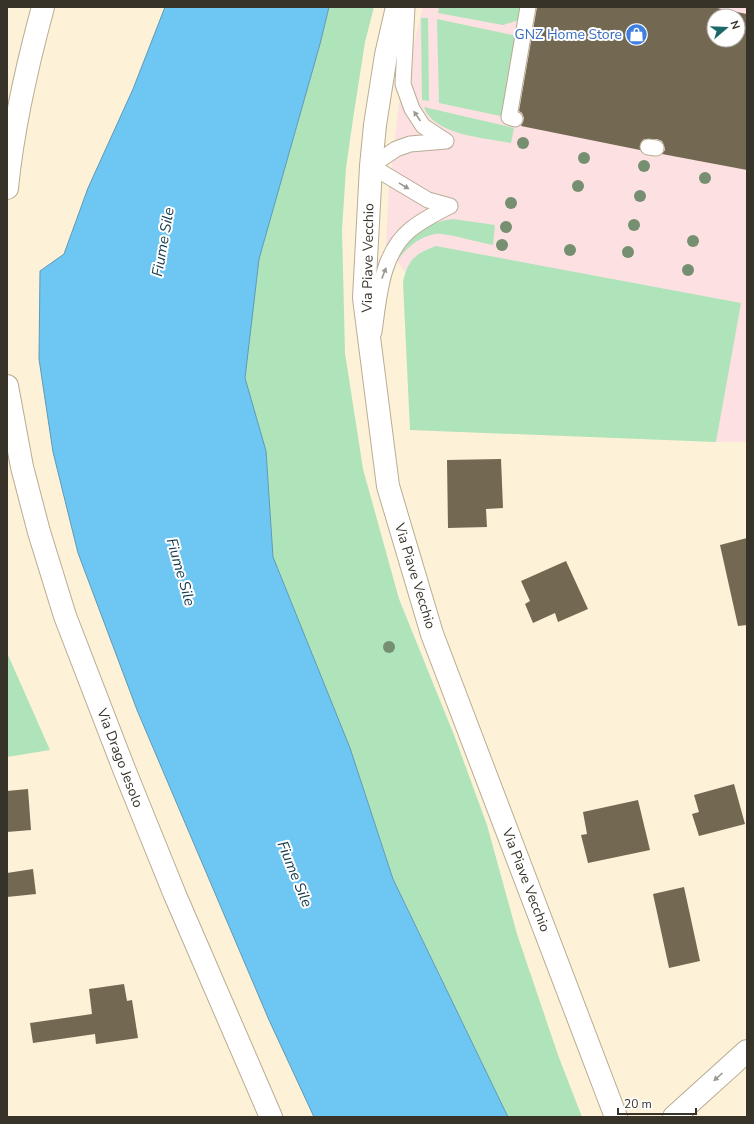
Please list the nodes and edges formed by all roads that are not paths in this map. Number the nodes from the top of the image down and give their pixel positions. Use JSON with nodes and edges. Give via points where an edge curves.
{"nodes":[{"id":1,"x":42,"y":7,"type":"edge"},
{"id":2,"x":397,"y":7,"type":"edge"},
{"id":3,"x":407,"y":7,"type":"edge"},
{"id":4,"x":528,"y":7,"type":"edge"},
{"id":5,"x":515,"y":119,"type":"dead end"},
{"id":6,"x":371,"y":166,"type":"junction"},
{"id":7,"x":7,"y":188,"type":"edge"},
{"id":8,"x":371,"y":352,"type":"junction"},
{"id":9,"x":7,"y":386,"type":"edge"},
{"id":10,"x":747,"y":1051,"type":"edge"},
{"id":11,"x":613,"y":1109,"type":"edge"},
{"id":12,"x":271,"y":1117,"type":"edge"},
{"id":13,"x":630,"y":1117,"type":"edge"},
{"id":14,"x":674,"y":1117,"type":"edge"}],
"edges":[{"from":1,"to":7,"type":"street","via":[[27,66],[10,153]]},
{"from":2,"to":6,"type":"street","name":"Via Piave Vecchio","via":[[386,55]]},
{"from":6,"to":3,"type":"lane","one_way":true,"via":[[396,149],[410,144],[446,141],[423,126],[412,109],[403,84]]},
{"from":4,"to":5,"type":"lane","via":[[509,117]]},
{"from":6,"to":8,"type":"street","name":"Via Piave Vecchio","via":[[364,298]]},
{"from":6,"to":8,"type":"lane","via":[[423,197],[450,206],[423,221],[399,242],[382,278]]},
{"from":8,"to":11,"type":"street","name":"Via Piave Vecchio","via":[[388,486],[432,634]]},
{"from":9,"to":12,"type":"street","name":"Via Drago Jesolo","via":[[22,467],[65,616],[175,895]]},
{"from":10,"to":14,"type":"street","one_way":true},
{"from":11,"to":13,"type":"street"}]}
